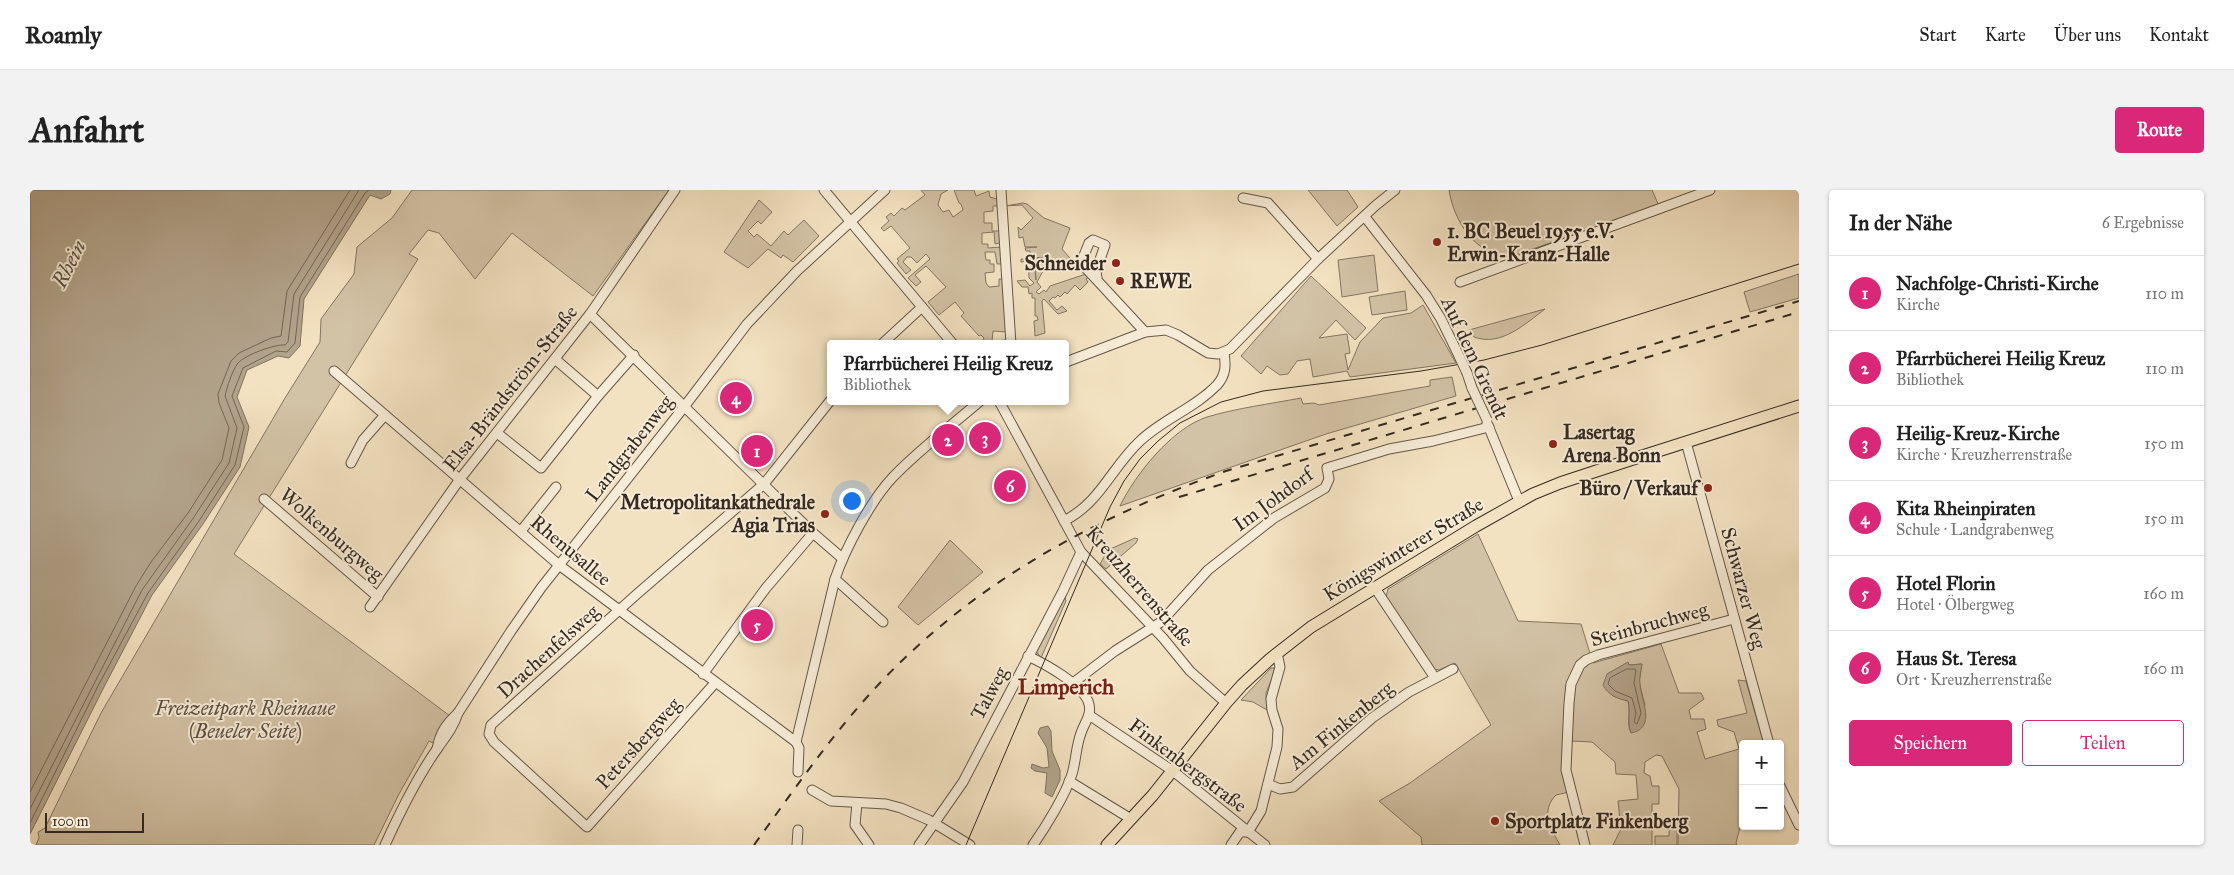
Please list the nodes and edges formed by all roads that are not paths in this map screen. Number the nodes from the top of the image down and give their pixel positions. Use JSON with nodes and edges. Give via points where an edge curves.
{"nodes":[{"id":1,"x":674,"y":190,"type":"edge"},
{"id":2,"x":824,"y":190,"type":"edge"},
{"id":3,"x":885,"y":190,"type":"edge"},
{"id":4,"x":1001,"y":190,"type":"edge"},
{"id":5,"x":1395,"y":190,"type":"edge"},
{"id":6,"x":1710,"y":190,"type":"edge"},
{"id":7,"x":1686,"y":194,"type":"edge"},
{"id":8,"x":1244,"y":198,"type":"dead end"},
{"id":9,"x":1365,"y":217,"type":"junction"},
{"id":10,"x":849,"y":222,"type":"junction"},
{"id":11,"x":1318,"y":259,"type":"junction"},
{"id":12,"x":1097,"y":278,"type":"dead end"},
{"id":13,"x":1460,"y":282,"type":"dead end"},
{"id":14,"x":922,"y":307,"type":"junction"},
{"id":15,"x":590,"y":314,"type":"junction"},
{"id":16,"x":1145,"y":332,"type":"junction"},
{"id":17,"x":886,"y":340,"type":"edge"},
{"id":18,"x":950,"y":340,"type":"edge"},
{"id":19,"x":1012,"y":340,"type":"edge"},
{"id":20,"x":1224,"y":353,"type":"junction"},
{"id":21,"x":634,"y":355,"type":"junction"},
{"id":22,"x":555,"y":359,"type":"junction"},
{"id":23,"x":1069,"y":361,"type":"edge"},
{"id":24,"x":334,"y":371,"type":"dead end"},
{"id":25,"x":598,"y":396,"type":"junction"},
{"id":26,"x":827,"y":405,"type":"edge"},
{"id":27,"x":975,"y":405,"type":"edge"},
{"id":28,"x":1001,"y":405,"type":"edge"},
{"id":29,"x":1799,"y":406,"type":"edge"},
{"id":30,"x":684,"y":407,"type":"junction"},
{"id":31,"x":385,"y":415,"type":"junction"},
{"id":32,"x":1488,"y":423,"type":"junction"},
{"id":33,"x":497,"y":434,"type":"junction"},
{"id":34,"x":1686,"y":442,"type":"junction"},
{"id":35,"x":351,"y":463,"type":"dead end"},
{"id":36,"x":460,"y":479,"type":"junction"},
{"id":37,"x":764,"y":484,"type":"junction"},
{"id":38,"x":556,"y":487,"type":"dead end"},
{"id":39,"x":264,"y":499,"type":"dead end"},
{"id":40,"x":1519,"y":501,"type":"junction"},
{"id":41,"x":1064,"y":522,"type":"junction"},
{"id":42,"x":521,"y":531,"type":"junction"},
{"id":43,"x":813,"y":533,"type":"junction"},
{"id":44,"x":1082,"y":552,"type":"junction"},
{"id":45,"x":842,"y":558,"type":"junction"},
{"id":46,"x":559,"y":565,"type":"junction"},
{"id":47,"x":835,"y":579,"type":"junction"},
{"id":48,"x":1375,"y":588,"type":"junction"},
{"id":49,"x":378,"y":597,"type":"junction"},
{"id":50,"x":370,"y":607,"type":"dead end"},
{"id":51,"x":619,"y":611,"type":"junction"},
{"id":52,"x":1734,"y":619,"type":"junction"},
{"id":53,"x":883,"y":622,"type":"dead end"},
{"id":54,"x":1153,"y":628,"type":"junction"},
{"id":55,"x":1277,"y":653,"type":"junction"},
{"id":56,"x":1028,"y":656,"type":"junction"},
{"id":57,"x":1453,"y":669,"type":"dead end"},
{"id":58,"x":703,"y":674,"type":"junction"},
{"id":59,"x":1435,"y":678,"type":"junction"},
{"id":60,"x":714,"y":683,"type":"junction"},
{"id":61,"x":1073,"y":683,"type":"junction"},
{"id":62,"x":1226,"y":703,"type":"junction"},
{"id":63,"x":1090,"y":714,"type":"junction"},
{"id":64,"x":1768,"y":740,"type":"edge"},
{"id":65,"x":796,"y":742,"type":"junction"},
{"id":66,"x":1173,"y":771,"type":"junction"},
{"id":67,"x":798,"y":772,"type":"dead end"},
{"id":68,"x":1069,"y":781,"type":"junction"},
{"id":69,"x":1268,"y":784,"type":"junction"},
{"id":70,"x":812,"y":790,"type":"dead end"},
{"id":71,"x":1784,"y":794,"type":"edge"},
{"id":72,"x":857,"y":803,"type":"junction"},
{"id":73,"x":1131,"y":820,"type":"junction"},
{"id":74,"x":934,"y":823,"type":"junction"},
{"id":75,"x":1799,"y":824,"type":"edge"},
{"id":76,"x":587,"y":826,"type":"joint"},
{"id":77,"x":798,"y":830,"type":"dead end"},
{"id":78,"x":1248,"y":832,"type":"junction"},
{"id":79,"x":384,"y":845,"type":"edge"},
{"id":80,"x":797,"y":845,"type":"edge"},
{"id":81,"x":869,"y":845,"type":"edge"},
{"id":82,"x":920,"y":845,"type":"edge"},
{"id":83,"x":970,"y":845,"type":"edge"},
{"id":84,"x":1035,"y":845,"type":"edge"},
{"id":85,"x":1107,"y":845,"type":"edge"},
{"id":86,"x":1230,"y":845,"type":"edge"},
{"id":87,"x":1265,"y":845,"type":"edge"},
{"id":88,"x":1585,"y":845,"type":"edge"}],
"edges":[{"from":1,"to":15,"type":"street","name":"Elsa-Brändström-Straße"},
{"from":2,"to":10,"type":"street"},
{"from":3,"to":10,"type":"street","name":"Landgrabenweg"},
{"from":4,"to":19,"type":"street"},
{"from":5,"to":9,"type":"street"},
{"from":6,"to":7,"type":"street"},
{"from":7,"to":13,"type":"street"},
{"from":8,"to":11,"type":"street","via":[[1268,203]]},
{"from":9,"to":11,"type":"street"},
{"from":9,"to":32,"type":"street","name":"Auf dem Grendt","bridge":true,"via":[[1441,319]]},
{"from":10,"to":14,"type":"street"},
{"from":10,"to":30,"type":"street","name":"Landgrabenweg","via":[[758,310]]},
{"from":11,"to":20,"type":"street","via":[[1242,339]]},
{"from":12,"to":16,"type":"street"},
{"from":14,"to":17,"type":"street"},
{"from":14,"to":18,"type":"street"},
{"from":15,"to":21,"type":"street"},
{"from":15,"to":22,"type":"street","name":"Elsa-Brändström-Straße"},
{"from":16,"to":20,"type":"street","via":[[1166,330],[1208,353]]},
{"from":16,"to":23,"type":"street"},
{"from":20,"to":41,"type":"street","via":[[1226,368],[1218,384],[1138,442],[1094,499]]},
{"from":21,"to":25,"type":"street"},
{"from":21,"to":30,"type":"street"},
{"from":22,"to":25,"type":"street"},
{"from":22,"to":33,"type":"street","name":"Elsa-Brändström-Straße"},
{"from":24,"to":31,"type":"street","name":"Rhenusallee"},
{"from":25,"to":33,"type":"street","via":[[542,468]]},
{"from":26,"to":37,"type":"street","name":"Drachenfelsweg"},
{"from":27,"to":45,"type":"street","via":[[892,478]]},
{"from":28,"to":41,"type":"street","name":"Kreuzherrenstraße"},
{"from":29,"to":34,"type":"main road","name":"Königswinterer Straße"},
{"from":30,"to":37,"type":"street"},
{"from":30,"to":46,"type":"street","name":"Landgrabenweg"},
{"from":31,"to":35,"type":"street","via":[[363,440]]},
{"from":31,"to":36,"type":"street","name":"Rhenusallee"},
{"from":32,"to":40,"type":"street","name":"Auf dem Grendt"},
{"from":32,"to":54,"type":"street","name":"Im Johdorf","via":[[1433,441],[1390,449],[1327,468],[1329,479],[1325,488],[1274,518],[1208,570]]},
{"from":33,"to":36,"type":"street","name":"Elsa-Brändström-Straße"},
{"from":34,"to":40,"type":"main road","name":"Königswinterer Straße","via":[[1560,483]]},
{"from":34,"to":52,"type":"street","name":"Schwarzer Weg"},
{"from":36,"to":42,"type":"street","name":"Rhenusallee"},
{"from":36,"to":49,"type":"street","name":"Elsa-Brändström-Straße"},
{"from":37,"to":43,"type":"street"},
{"from":37,"to":51,"type":"street","name":"Drachenfelsweg"},
{"from":38,"to":42,"type":"street"},
{"from":39,"to":49,"type":"street","name":"Wolkenburgweg"},
{"from":40,"to":48,"type":"main road","name":"Königswinterer Straße"},
{"from":41,"to":44,"type":"street","name":"Kreuzherrenstraße"},
{"from":42,"to":46,"type":"street","name":"Rhenusallee"},
{"from":43,"to":45,"type":"street"},
{"from":43,"to":58,"type":"street","via":[[766,588]]},
{"from":44,"to":54,"type":"street","name":"Kreuzherrenstraße"},
{"from":44,"to":56,"type":"street","name":"Talweg"},
{"from":45,"to":47,"type":"street"},
{"from":46,"to":51,"type":"street","name":"Rhenusallee"},
{"from":46,"to":79,"type":"street","name":"Landgrabenweg","via":[[511,630],[458,713]]},
{"from":47,"to":53,"type":"street"},
{"from":47,"to":65,"type":"street"},
{"from":48,"to":55,"type":"main road","name":"Königswinterer Straße","via":[[1311,627]]},
{"from":48,"to":59,"type":"street"},
{"from":49,"to":50,"type":"street","name":"Elsa-Brändström-Straße"},
{"from":51,"to":58,"type":"street","name":"Rhenusallee"},
{"from":51,"to":76,"type":"street","name":"Drachenfelsweg","via":[[491,725],[489,734]]},
{"from":52,"to":64,"type":"street","name":"Schwarzer Weg"},
{"from":52,"to":88,"type":"street","name":"Steinbruchweg","via":[[1598,655],[1580,665],[1571,684],[1566,770]]},
{"from":54,"to":61,"type":"street","via":[[1115,650]]},
{"from":54,"to":62,"type":"street","name":"Kreuzherrenstraße","via":[[1190,671]]},
{"from":55,"to":62,"type":"main road","name":"Königswinterer Straße"},
{"from":55,"to":69,"type":"street","via":[[1280,667],[1271,700],[1278,729],[1277,747]]},
{"from":56,"to":61,"type":"street"},
{"from":56,"to":74,"type":"street","name":"Talweg","via":[[962,782]]},
{"from":57,"to":59,"type":"street","name":"Am Finkenberg"},
{"from":58,"to":60,"type":"street","name":"Rhenusallee"},
{"from":59,"to":69,"type":"street","name":"Am Finkenberg","via":[[1372,718],[1293,787],[1280,789]]},
{"from":60,"to":65,"type":"street","name":"Rhenusallee"},
{"from":60,"to":76,"type":"street","name":"Petersbergweg"},
{"from":61,"to":63,"type":"street","via":[[1087,699]]},
{"from":62,"to":66,"type":"main road","name":"Königswinterer Straße"},
{"from":63,"to":66,"type":"street","name":"Finkenbergstraße"},
{"from":63,"to":68,"type":"street","via":[[1081,733]]},
{"from":65,"to":67,"type":"street"},
{"from":66,"to":73,"type":"main road","name":"Königswinterer Straße"},
{"from":66,"to":78,"type":"street","name":"Finkenbergstraße"},
{"from":68,"to":73,"type":"street"},
{"from":68,"to":84,"type":"street"},
{"from":69,"to":78,"type":"street","via":[[1261,810]]},
{"from":70,"to":72,"type":"street","via":[[831,801]]},
{"from":71,"to":75,"type":"street"},
{"from":72,"to":74,"type":"street","via":[[886,804]]},
{"from":72,"to":81,"type":"street","via":[[855,825]]},
{"from":73,"to":85,"type":"main road","name":"Königswinterer Straße"},
{"from":74,"to":82,"type":"street","name":"Talweg"},
{"from":74,"to":83,"type":"street"},
{"from":77,"to":80,"type":"street"},
{"from":78,"to":86,"type":"street","via":[[1240,832]]},
{"from":78,"to":87,"type":"street","name":"Finkenbergstraße"}]}
